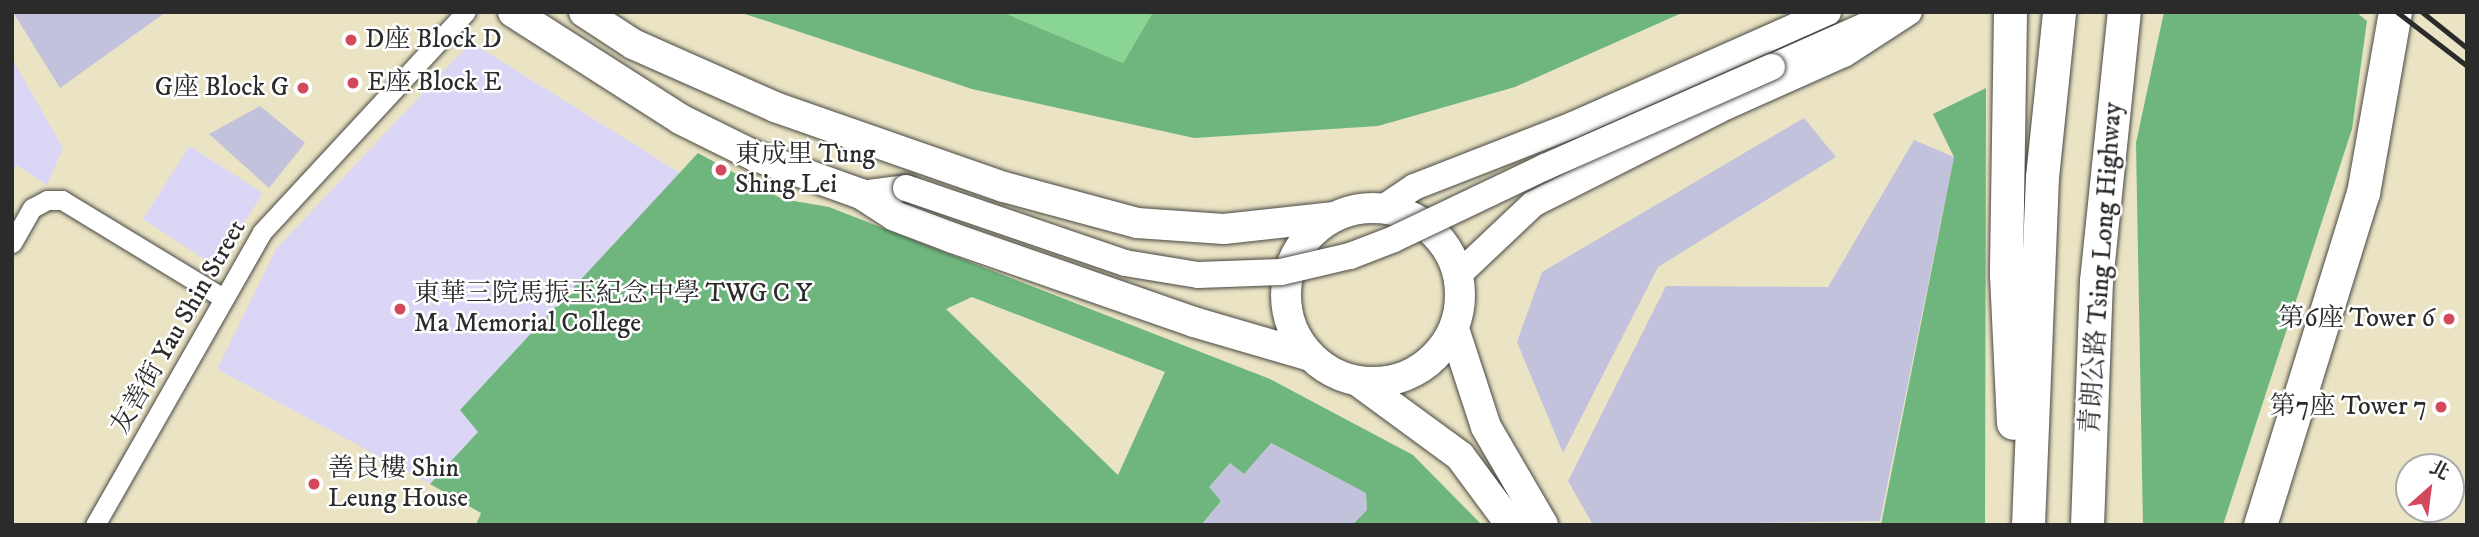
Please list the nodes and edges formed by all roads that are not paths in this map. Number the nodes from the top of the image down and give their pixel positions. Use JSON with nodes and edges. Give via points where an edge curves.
{"nodes":[{"id":1,"x":466,"y":12,"type":"edge"},
{"id":2,"x":513,"y":12,"type":"edge"},
{"id":3,"x":584,"y":12,"type":"edge"},
{"id":4,"x":1828,"y":12,"type":"edge"},
{"id":5,"x":1903,"y":12,"type":"edge"},
{"id":6,"x":1909,"y":12,"type":"edge"},
{"id":7,"x":2010,"y":12,"type":"edge"},
{"id":8,"x":2124,"y":12,"type":"edge"},
{"id":9,"x":2396,"y":12,"type":"edge"},
{"id":10,"x":2057,"y":25,"type":"edge"},
{"id":11,"x":860,"y":194,"type":"junction"},
{"id":12,"x":1383,"y":208,"type":"junction"},
{"id":13,"x":1332,"y":217,"type":"junction"},
{"id":14,"x":12,"y":243,"type":"edge"},
{"id":15,"x":1458,"y":275,"type":"junction"},
{"id":16,"x":223,"y":298,"type":"junction"},
{"id":17,"x":1454,"y":329,"type":"junction"},
{"id":18,"x":1310,"y":356,"type":"junction"},
{"id":19,"x":1359,"y":382,"type":"junction"},
{"id":20,"x":2029,"y":490,"type":"junction"},
{"id":21,"x":95,"y":525,"type":"edge"},
{"id":22,"x":1511,"y":525,"type":"edge"},
{"id":23,"x":1542,"y":525,"type":"edge"},
{"id":24,"x":2028,"y":525,"type":"edge"},
{"id":25,"x":2087,"y":525,"type":"edge"},
{"id":26,"x":2260,"y":525,"type":"edge"}],
"edges":[{"from":1,"to":16,"type":"street","name":"友善街 Yau Shin Street","via":[[262,232]]},
{"from":2,"to":11,"type":"main road","via":[[680,119],[755,156]]},
{"from":3,"to":13,"type":"main road","via":[[633,44],[744,95],[1057,202],[1137,223],[1186,229]]},
{"from":4,"to":12,"type":"main road","via":[[1586,120],[1414,187]]},
{"from":5,"to":11,"type":"main road","bridge":true,"via":[[1834,36],[1371,248],[1281,272],[1179,272],[1100,256],[906,188]]},
{"from":6,"to":15,"type":"main road","via":[[1844,54],[1727,106],[1533,205]]},
{"from":7,"to":20,"type":"highway","via":[[2010,405]]},
{"from":8,"to":25,"type":"highway","name":"青朗公路 Tsing Long Highway","via":[[2096,281]]},
{"from":9,"to":26,"type":"highway","via":[[2363,193]]},
{"from":10,"to":20,"type":"highway","via":[[2042,177]]},
{"from":11,"to":18,"type":"main road","via":[[895,216],[953,238],[1194,322]]},
{"from":12,"to":13,"type":"main road"},
{"from":12,"to":15,"type":"main road","via":[[1416,219],[1434,232]]},
{"from":13,"to":18,"type":"main road","via":[[1299,246],[1286,281],[1293,332]]},
{"from":14,"to":16,"type":"street","via":[[32,208],[47,200],[62,200]]},
{"from":15,"to":17,"type":"main road","via":[[1460,301]]},
{"from":16,"to":21,"type":"street","name":"友善街 Yau Shin Street"},
{"from":17,"to":19,"type":"main road","via":[[1436,356],[1421,368],[1383,382]]},
{"from":17,"to":23,"type":"main road","via":[[1486,427]]},
{"from":18,"to":19,"type":"main road","via":[[1325,368]]},
{"from":19,"to":22,"type":"main road","via":[[1460,456]]},
{"from":20,"to":24,"type":"highway"}]}
